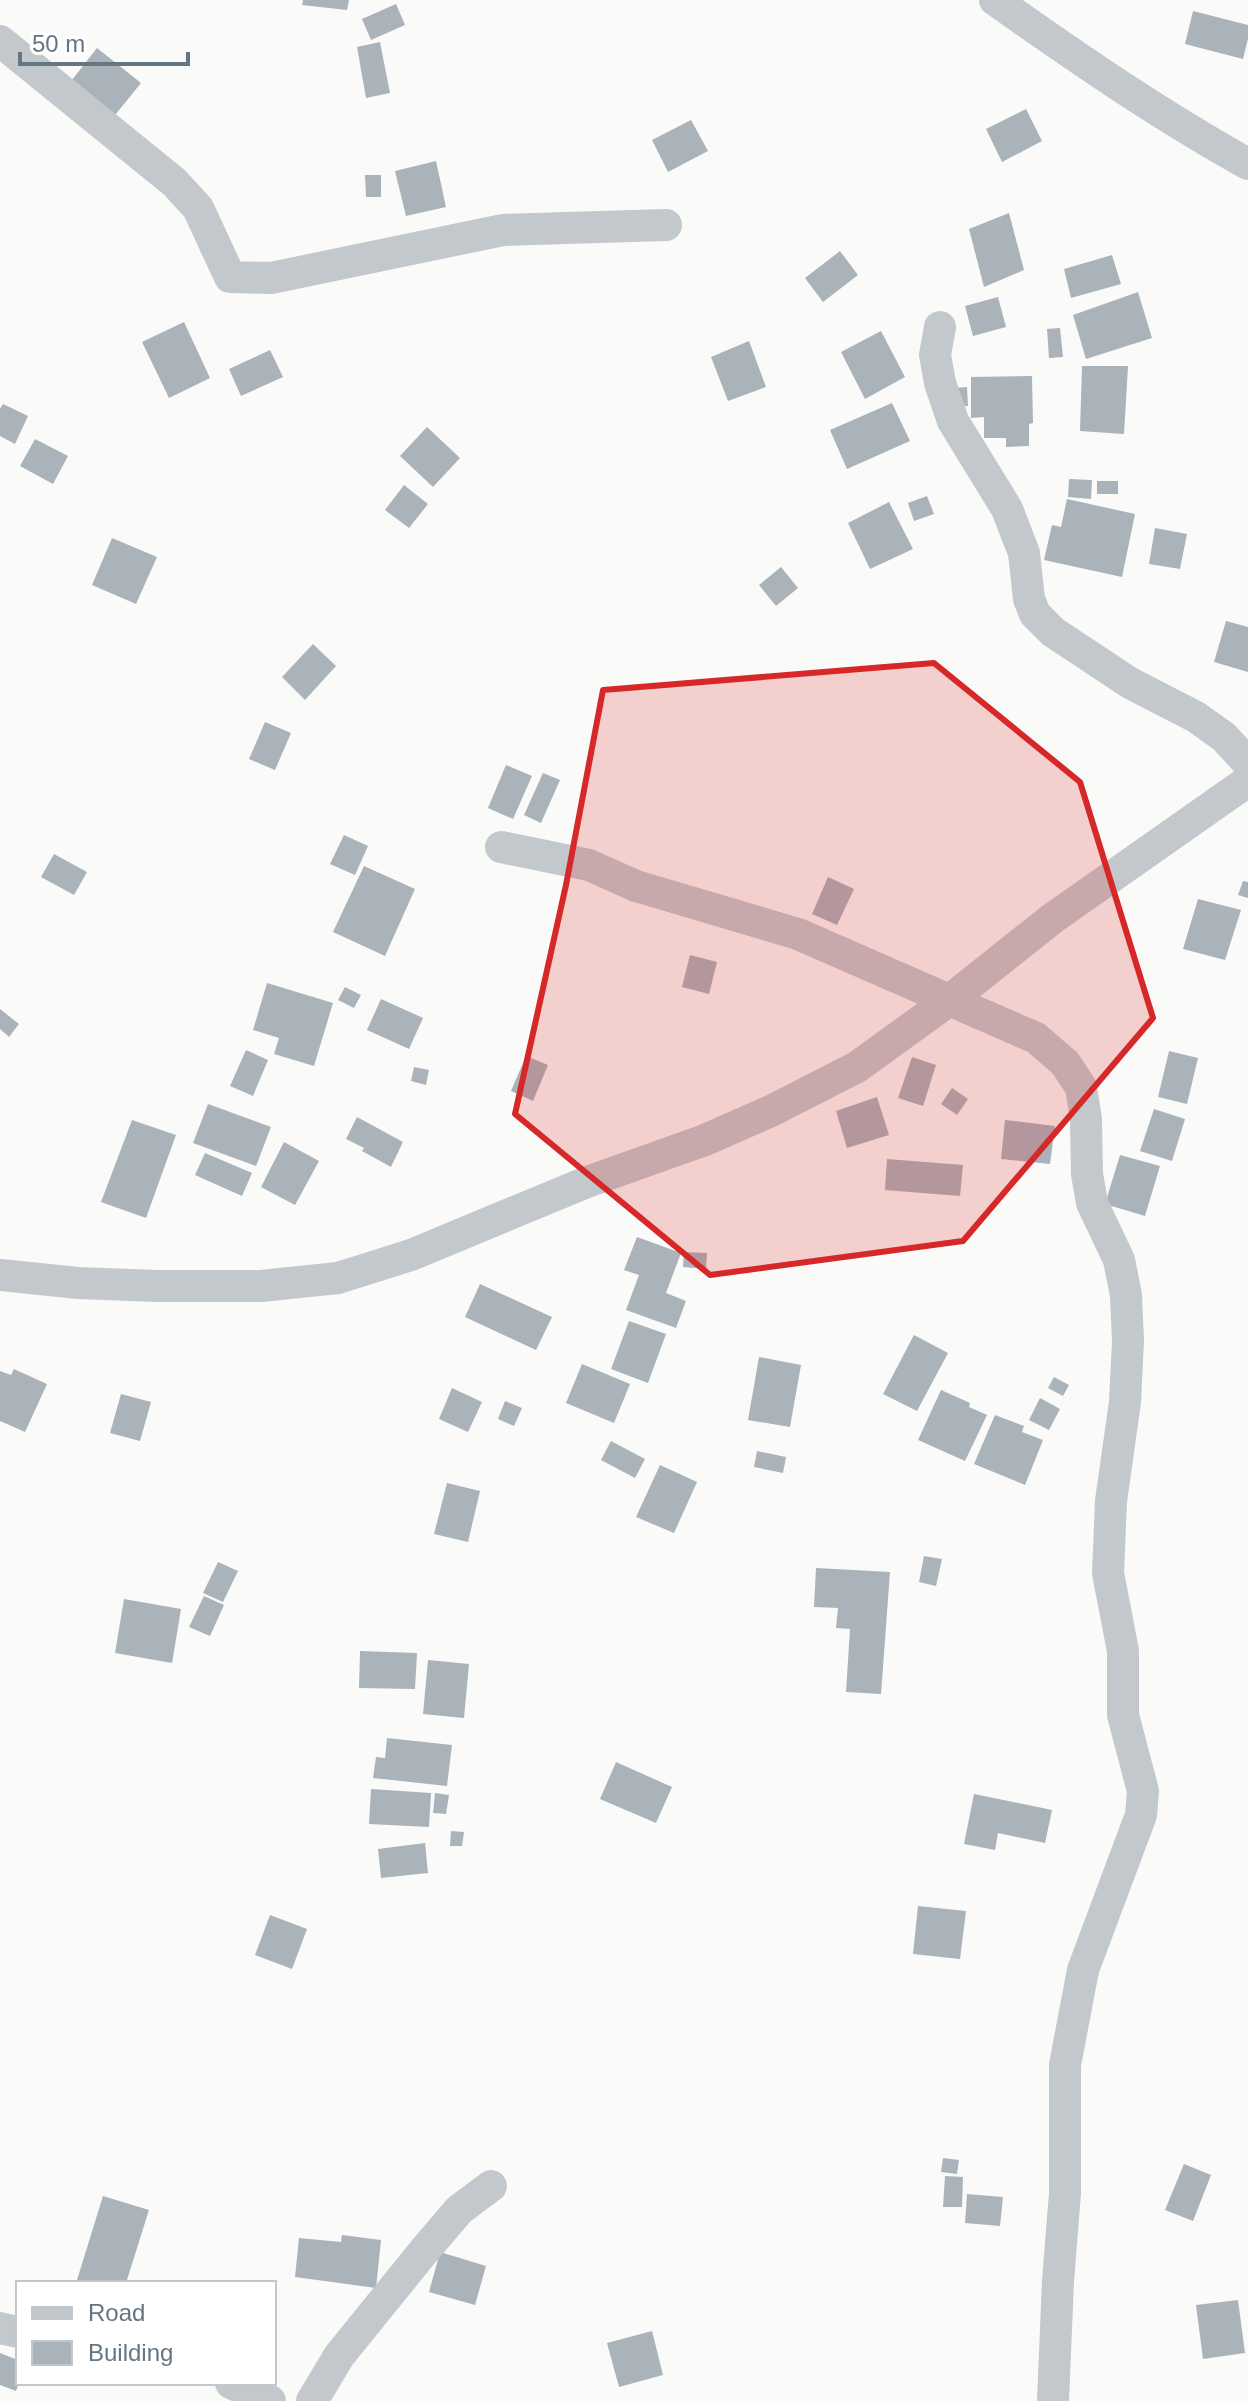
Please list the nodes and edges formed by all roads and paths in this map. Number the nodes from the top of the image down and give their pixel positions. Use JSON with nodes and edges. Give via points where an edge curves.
{"nodes":[{"id":1,"x":995,"y":0,"type":"edge"},
{"id":2,"x":0,"y":41,"type":"edge"},
{"id":3,"x":1248,"y":164,"type":"edge"},
{"id":4,"x":666,"y":225,"type":"dead end"},
{"id":5,"x":940,"y":327,"type":"dead end"},
{"id":6,"x":1248,"y":763,"type":"edge"},
{"id":7,"x":1248,"y":781,"type":"edge"},
{"id":8,"x":501,"y":847,"type":"dead end"},
{"id":9,"x":951,"y":999,"type":"junction"},
{"id":10,"x":0,"y":1275,"type":"edge"},
{"id":11,"x":491,"y":2186,"type":"dead end"},
{"id":12,"x":235,"y":2385,"type":"edge"},
{"id":13,"x":270,"y":2401,"type":"edge"},
{"id":14,"x":312,"y":2401,"type":"edge"},
{"id":15,"x":1053,"y":2401,"type":"edge"}],
"edges":[{"from":1,"to":3,"type":"street","via":[[1150,106]]},
{"from":2,"to":4,"type":"street","via":[[174,182],[198,208],[230,277],[271,278],[503,230]]},
{"from":5,"to":6,"type":"street","via":[[935,355],[940,383],[953,421],[1007,509],[1024,553],[1035,614],[1130,683],[1196,717]]},
{"from":7,"to":9,"type":"street","via":[[1053,918]]},
{"from":8,"to":9,"type":"street","via":[[589,865],[636,886],[798,934]]},
{"from":9,"to":10,"type":"street","via":[[857,1067],[771,1111],[411,1255],[338,1278],[261,1286],[157,1286]]},
{"from":9,"to":15,"type":"street","via":[[1036,1038],[1065,1063],[1081,1087],[1092,1203],[1119,1260],[1126,1295],[1125,1402],[1111,1501],[1108,1573],[1123,1651],[1123,1715],[1143,1791],[1134,1837],[1083,1970],[1065,2065],[1065,2193]]},
{"from":11,"to":14,"type":"street","via":[[459,2210],[424,2251],[339,2356]]},
{"from":12,"to":13,"type":"street"}]}
